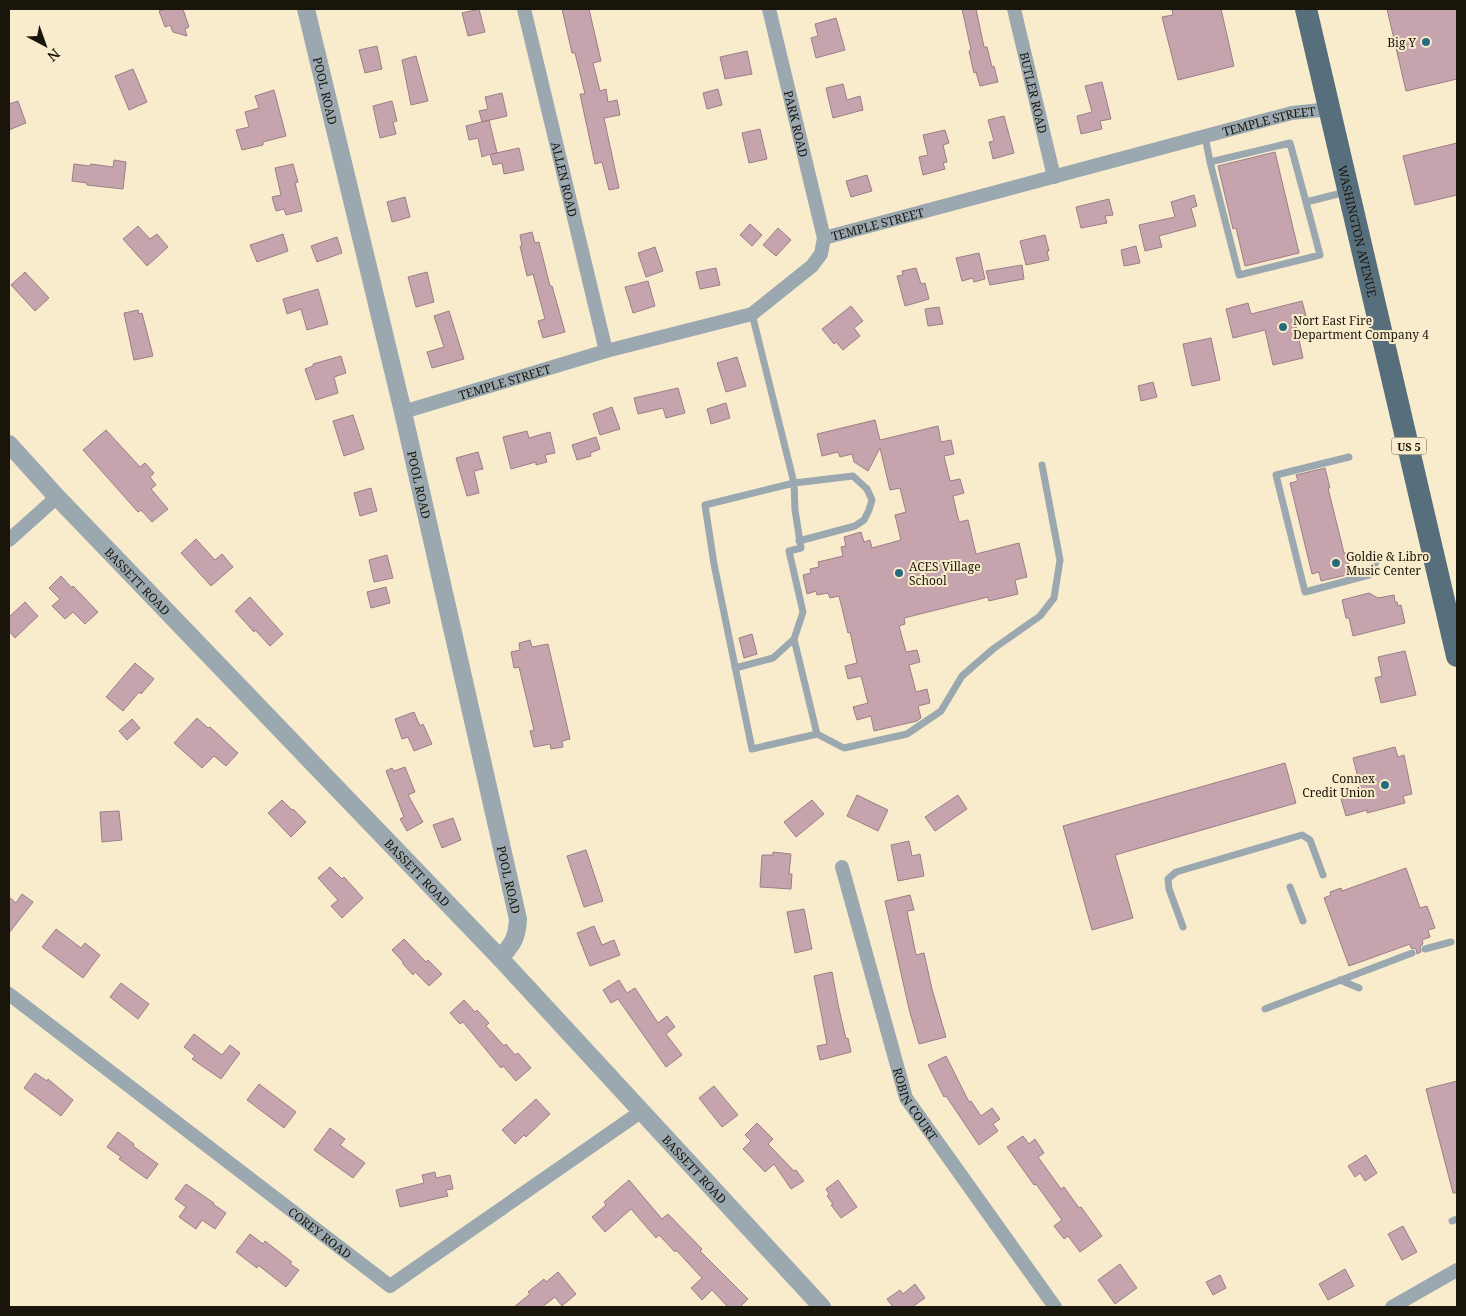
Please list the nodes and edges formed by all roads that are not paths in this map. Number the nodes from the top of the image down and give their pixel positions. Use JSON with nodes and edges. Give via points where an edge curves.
{"nodes":[{"id":1,"x":306,"y":9,"type":"edge"},
{"id":2,"x":524,"y":9,"type":"edge"},
{"id":3,"x":769,"y":9,"type":"edge"},
{"id":4,"x":1014,"y":9,"type":"edge"},
{"id":5,"x":1306,"y":9,"type":"edge"},
{"id":6,"x":1330,"y":110,"type":"junction"},
{"id":7,"x":1205,"y":136,"type":"junction"},
{"id":8,"x":1210,"y":162,"type":"junction"},
{"id":9,"x":1054,"y":177,"type":"junction"},
{"id":10,"x":1348,"y":191,"type":"junction"},
{"id":11,"x":1306,"y":202,"type":"junction"},
{"id":12,"x":824,"y":238,"type":"junction"},
{"id":13,"x":752,"y":314,"type":"junction"},
{"id":14,"x":606,"y":351,"type":"junction"},
{"id":15,"x":403,"y":412,"type":"junction"},
{"id":16,"x":9,"y":444,"type":"edge"},
{"id":17,"x":1349,"y":457,"type":"dead end"},
{"id":18,"x":1042,"y":465,"type":"dead end"},
{"id":19,"x":794,"y":483,"type":"junction"},
{"id":20,"x":57,"y":497,"type":"junction"},
{"id":21,"x":9,"y":540,"type":"edge"},
{"id":22,"x":799,"y":541,"type":"junction"},
{"id":23,"x":1377,"y":560,"type":"dead end"},
{"id":24,"x":794,"y":640,"type":"junction"},
{"id":25,"x":1457,"y":656,"type":"edge"},
{"id":26,"x":735,"y":668,"type":"junction"},
{"id":27,"x":817,"y":734,"type":"junction"},
{"id":28,"x":842,"y":867,"type":"dead end"},
{"id":29,"x":1323,"y":875,"type":"dead end"},
{"id":30,"x":1290,"y":886,"type":"dead end"},
{"id":31,"x":1303,"y":921,"type":"dead end"},
{"id":32,"x":1183,"y":927,"type":"dead end"},
{"id":33,"x":1450,"y":942,"type":"dead end"},
{"id":34,"x":1425,"y":948,"type":"dead end"},
{"id":35,"x":1412,"y":953,"type":"dead end"},
{"id":36,"x":500,"y":958,"type":"junction"},
{"id":37,"x":1340,"y":980,"type":"junction"},
{"id":38,"x":1359,"y":988,"type":"dead end"},
{"id":39,"x":9,"y":994,"type":"edge"},
{"id":40,"x":1264,"y":1009,"type":"dead end"},
{"id":41,"x":642,"y":1112,"type":"junction"},
{"id":42,"x":1457,"y":1270,"type":"edge"},
{"id":43,"x":822,"y":1307,"type":"edge"},
{"id":44,"x":1055,"y":1307,"type":"edge"},
{"id":45,"x":1392,"y":1307,"type":"edge"}],
"edges":[{"from":1,"to":15,"type":"street","name":"POOL ROAD"},
{"from":2,"to":14,"type":"street","name":"ALLEN ROAD"},
{"from":3,"to":12,"type":"street","name":"PARK ROAD"},
{"from":4,"to":9,"type":"street","name":"BUTLER ROAD"},
{"from":5,"to":6,"type":"main road","name":"WASHINGTON AVENUE","number":"US 5"},
{"from":6,"to":7,"type":"street","name":"TEMPLE STREET","via":[[1292,113]]},
{"from":6,"to":10,"type":"main road","name":"WASHINGTON AVENUE","number":"US 5"},
{"from":7,"to":8,"type":"lane"},
{"from":7,"to":9,"type":"street","name":"TEMPLE STREET"},
{"from":8,"to":11,"type":"lane","via":[[1290,143]]},
{"from":8,"to":11,"type":"lane","via":[[1239,275],[1320,254]]},
{"from":9,"to":12,"type":"street","name":"TEMPLE STREET"},
{"from":10,"to":11,"type":"lane"},
{"from":10,"to":25,"type":"main road","name":"WASHINGTON AVENUE","number":"US 5"},
{"from":12,"to":13,"type":"street","name":"TEMPLE STREET","via":[[821,254],[812,266]]},
{"from":13,"to":14,"type":"street","name":"TEMPLE STREET"},
{"from":13,"to":19,"type":"lane"},
{"from":14,"to":15,"type":"street","name":"TEMPLE STREET"},
{"from":15,"to":36,"type":"street","name":"POOL ROAD","via":[[518,919],[512,946]]},
{"from":16,"to":20,"type":"street","name":"BASSETT ROAD"},
{"from":17,"to":23,"type":"lane","via":[[1276,475],[1305,592],[1370,575]]},
{"from":18,"to":27,"type":"lane","via":[[1060,560],[1054,598],[1040,616],[962,676],[941,710],[907,734],[844,748]]},
{"from":19,"to":22,"type":"lane"},
{"from":19,"to":22,"type":"lane","via":[[854,476],[867,488],[872,500],[864,520],[855,526]]},
{"from":19,"to":26,"type":"lane","via":[[705,505]]},
{"from":20,"to":21,"type":"street"},
{"from":20,"to":36,"type":"street","name":"BASSETT ROAD"},
{"from":22,"to":24,"type":"lane","via":[[800,548],[789,551],[803,612]]},
{"from":24,"to":26,"type":"lane","via":[[773,658]]},
{"from":24,"to":27,"type":"lane"},
{"from":26,"to":27,"type":"lane","via":[[752,749]]},
{"from":28,"to":44,"type":"street","name":"ROBIN COURT","via":[[906,1098]]},
{"from":29,"to":32,"type":"lane","via":[[1310,840],[1302,836],[1176,872],[1168,879],[1169,889]]},
{"from":30,"to":31,"type":"lane"},
{"from":33,"to":34,"type":"lane"},
{"from":35,"to":37,"type":"lane"},
{"from":36,"to":41,"type":"street","name":"BASSETT ROAD"},
{"from":37,"to":38,"type":"lane"},
{"from":37,"to":40,"type":"lane"},
{"from":39,"to":41,"type":"street","name":"COREY ROAD","via":[[390,1286]]},
{"from":41,"to":43,"type":"street","name":"BASSETT ROAD"},
{"from":42,"to":45,"type":"street"}]}
